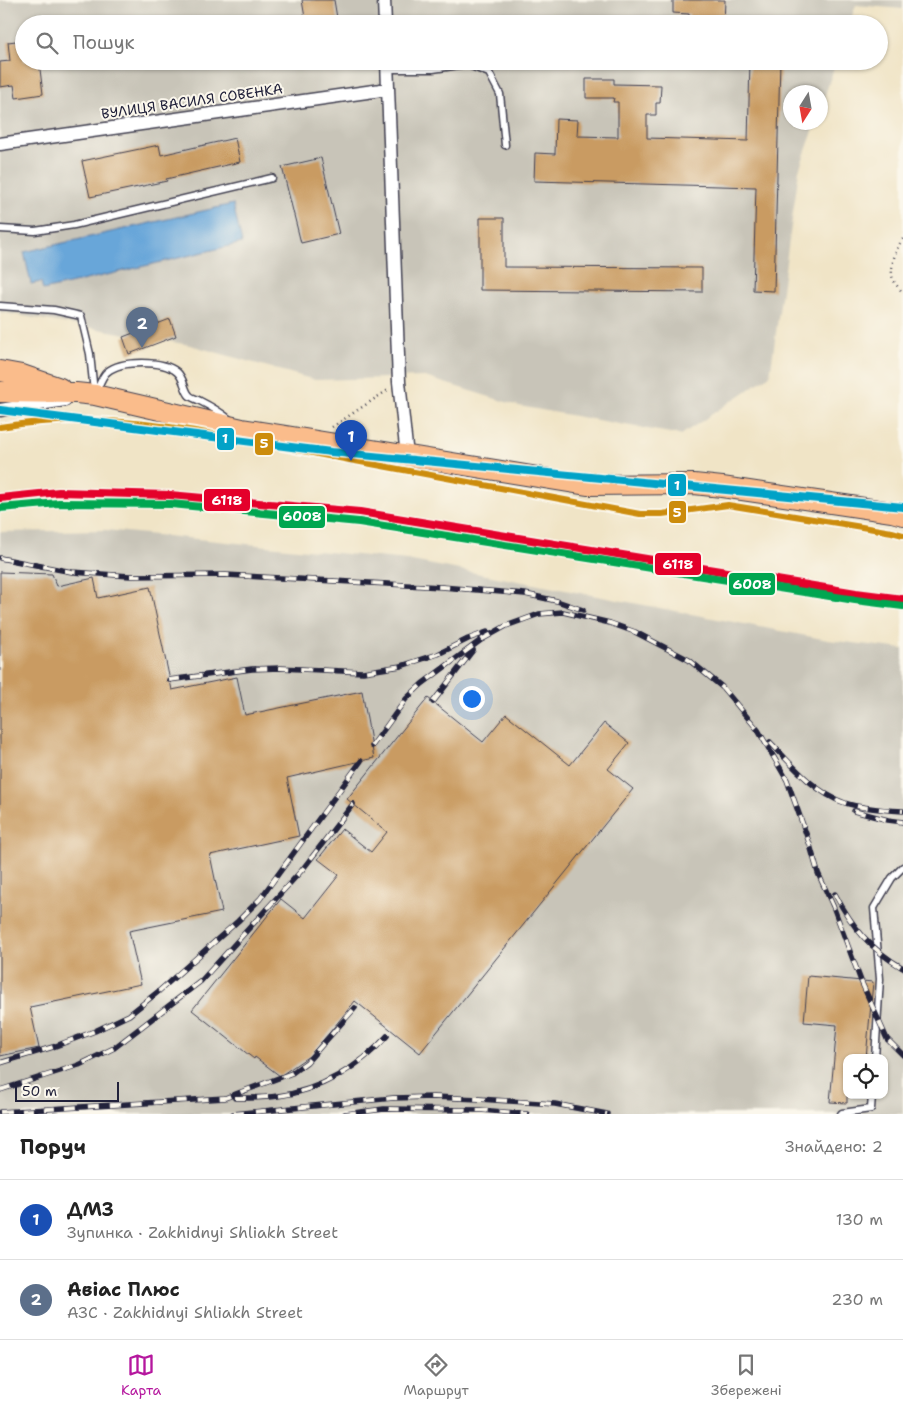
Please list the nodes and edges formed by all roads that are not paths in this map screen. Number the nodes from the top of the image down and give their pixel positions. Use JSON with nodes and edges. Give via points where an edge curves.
{"nodes":[{"id":1,"x":384,"y":0,"type":"edge"},
{"id":2,"x":385,"y":15,"type":"edge"},
{"id":3,"x":387,"y":70,"type":"edge"},
{"id":4,"x":481,"y":70,"type":"edge"},
{"id":5,"x":388,"y":89,"type":"junction"},
{"id":6,"x":0,"y":144,"type":"edge"},
{"id":7,"x":505,"y":145,"type":"dead end"},
{"id":8,"x":272,"y":178,"type":"dead end"},
{"id":9,"x":0,"y":229,"type":"edge"},
{"id":10,"x":0,"y":306,"type":"edge"},
{"id":11,"x":0,"y":371,"type":"edge"},
{"id":12,"x":0,"y":392,"type":"edge"},
{"id":13,"x":85,"y":394,"type":"junction"},
{"id":14,"x":0,"y":410,"type":"edge"},
{"id":15,"x":242,"y":429,"type":"junction"},
{"id":16,"x":407,"y":456,"type":"junction"},
{"id":17,"x":903,"y":515,"type":"edge"},
{"id":18,"x":903,"y":867,"type":"edge"},
{"id":19,"x":875,"y":1054,"type":"edge"},
{"id":20,"x":872,"y":1099,"type":"edge"},
{"id":21,"x":841,"y":1114,"type":"edge"}],
"edges":[{"from":1,"to":2,"type":"street"},
{"from":3,"to":5,"type":"street"},
{"from":4,"to":7,"type":"lane","via":[[489,73],[500,94]]},
{"from":5,"to":6,"type":"street","name":"ВУЛИЦЯ ВАСИЛЯ СОВЕНКА"},
{"from":5,"to":16,"type":"street","via":[[399,382]]},
{"from":8,"to":9,"type":"lane","via":[[74,225],[36,231]]},
{"from":10,"to":13,"type":"lane","via":[[54,310],[81,316],[90,354]]},
{"from":11,"to":13,"type":"highway"},
{"from":12,"to":13,"type":"highway"},
{"from":13,"to":14,"type":"street"},
{"from":13,"to":15,"type":"highway"},
{"from":13,"to":15,"type":"lane","via":[[105,372],[113,368],[138,363],[170,367],[178,372],[190,395],[221,412]]},
{"from":15,"to":16,"type":"highway"},
{"from":16,"to":17,"type":"highway","via":[[588,485],[694,484]]},
{"from":18,"to":19,"type":"lane","via":[[892,878],[874,908],[880,980]]},
{"from":20,"to":21,"type":"lane","via":[[871,1109]]}]}
